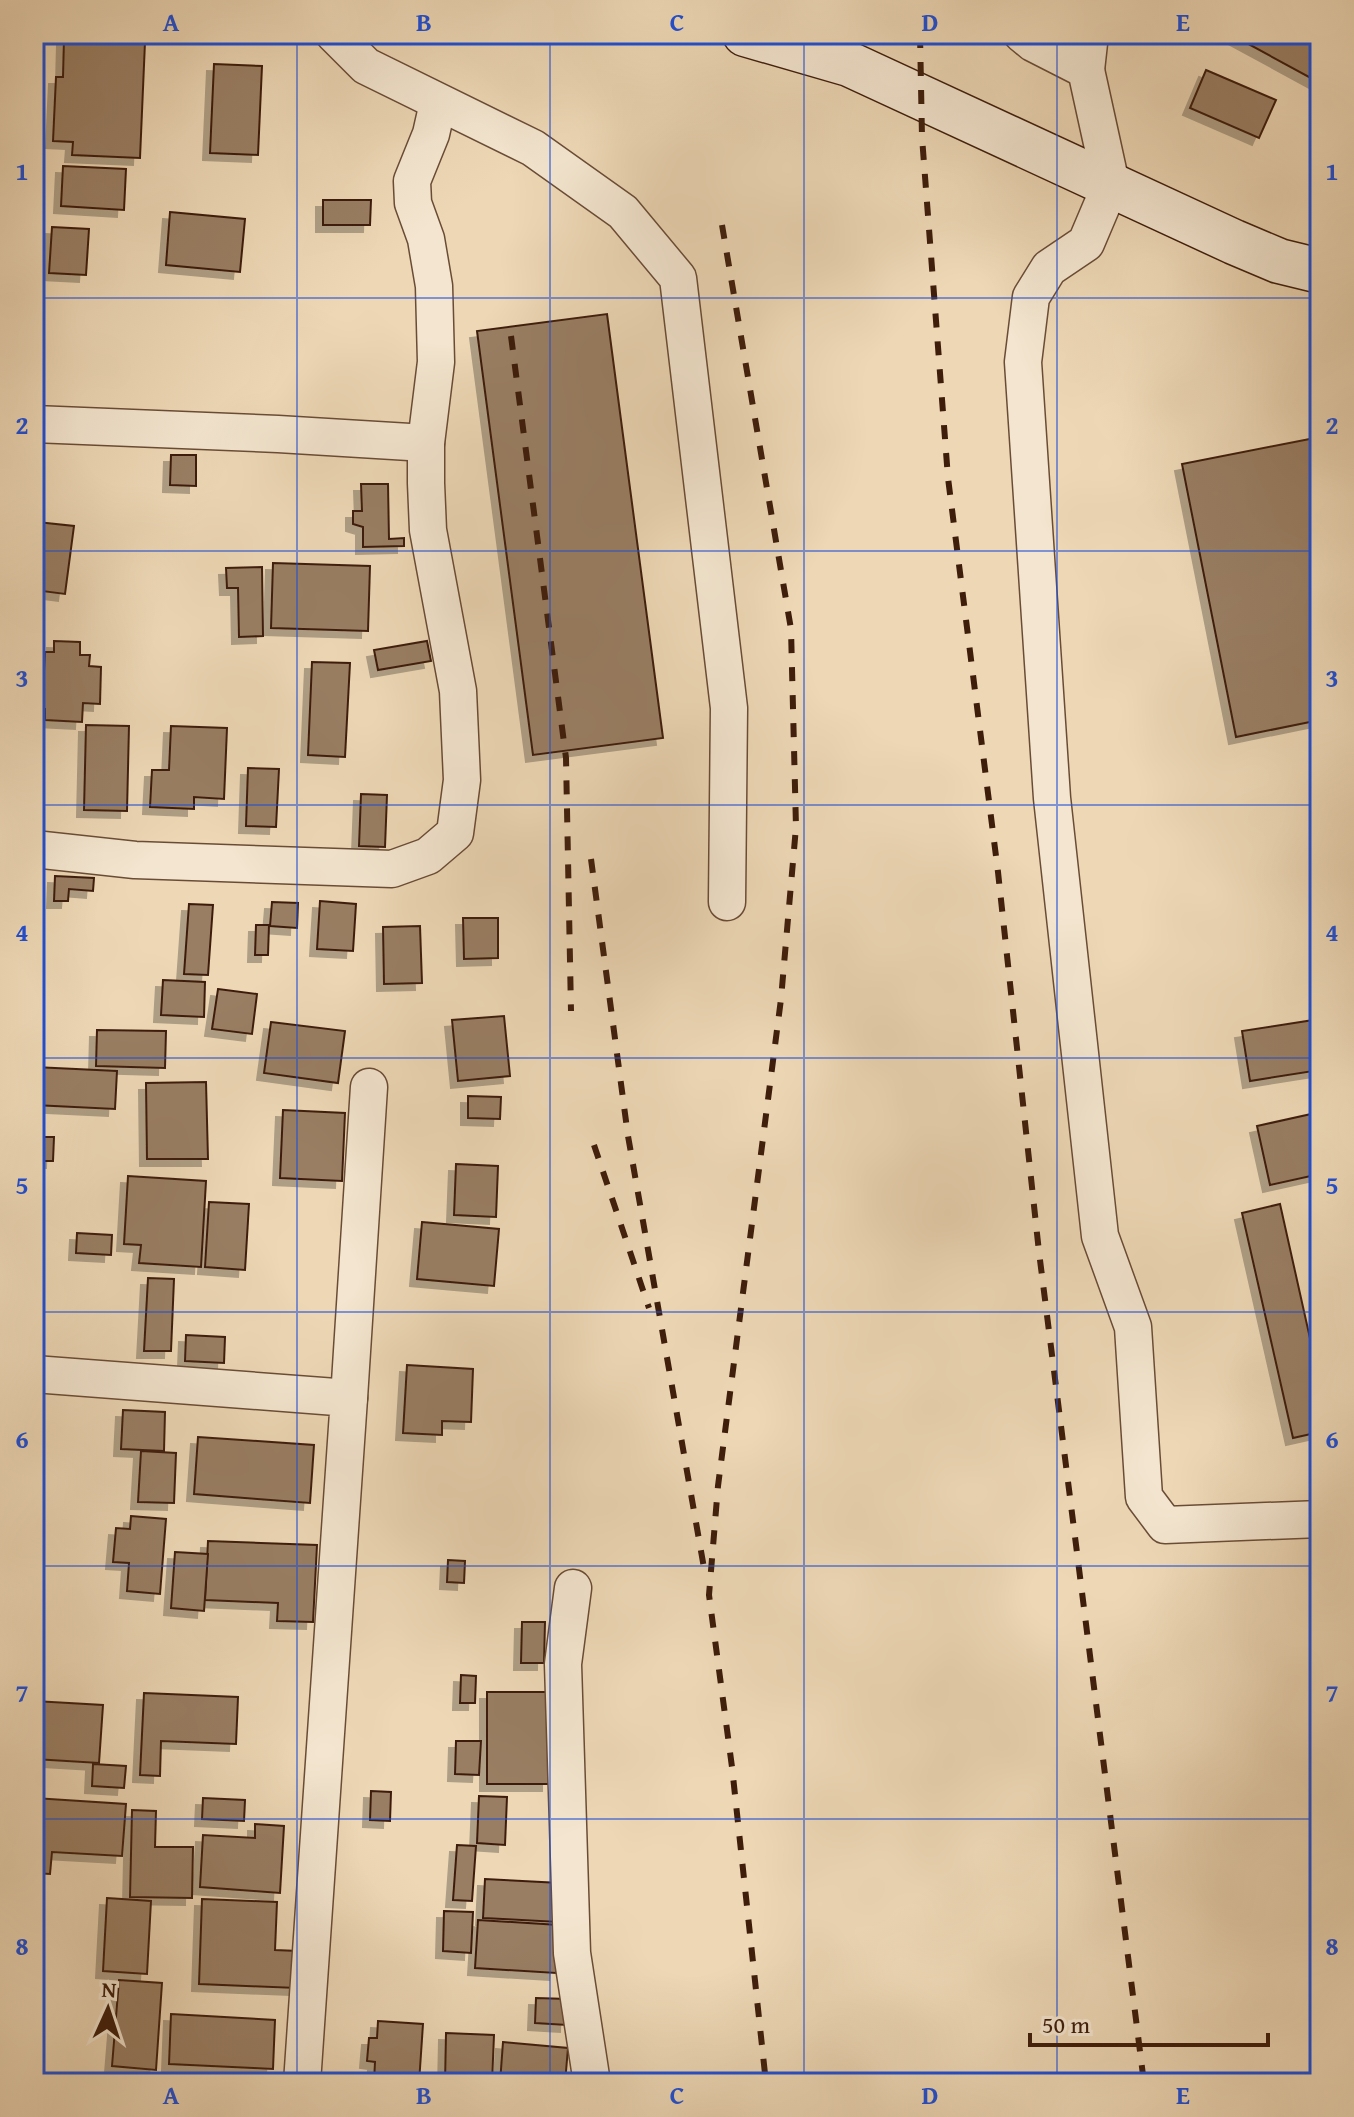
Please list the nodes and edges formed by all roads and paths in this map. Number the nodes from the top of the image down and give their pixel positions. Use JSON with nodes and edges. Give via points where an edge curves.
{"nodes":[{"id":1,"x":334,"y":34,"type":"edge"},
{"id":2,"x":745,"y":34,"type":"edge"},
{"id":3,"x":1022,"y":34,"type":"edge"},
{"id":4,"x":1090,"y":34,"type":"edge"},
{"id":5,"x":1086,"y":70,"type":"junction"},
{"id":6,"x":438,"y":103,"type":"junction"},
{"id":7,"x":1111,"y":184,"type":"junction"},
{"id":8,"x":1320,"y":271,"type":"edge"},
{"id":9,"x":34,"y":424,"type":"edge"},
{"id":10,"x":426,"y":443,"type":"junction"},
{"id":11,"x":34,"y":849,"type":"edge"},
{"id":12,"x":727,"y":902,"type":"dead end"},
{"id":13,"x":369,"y":1087,"type":"dead end"},
{"id":14,"x":34,"y":1374,"type":"edge"},
{"id":15,"x":349,"y":1398,"type":"junction"},
{"id":16,"x":1320,"y":1519,"type":"edge"},
{"id":17,"x":573,"y":1588,"type":"dead end"},
{"id":18,"x":302,"y":2083,"type":"edge"},
{"id":19,"x":592,"y":2083,"type":"edge"}],
"edges":[{"from":1,"to":6,"type":"street","via":[[366,66]]},
{"from":2,"to":7,"type":"street","via":[[849,64]]},
{"from":3,"to":5,"type":"street"},
{"from":4,"to":5,"type":"street"},
{"from":5,"to":7,"type":"street"},
{"from":6,"to":10,"type":"street","via":[[412,181],[434,286],[436,362]]},
{"from":6,"to":12,"type":"street","via":[[533,148],[623,212],[678,278],[729,708]]},
{"from":7,"to":8,"type":"street","via":[[1279,261]]},
{"from":7,"to":16,"type":"street","via":[[1086,243],[1049,268],[1031,297],[1023,362],[1052,798],[1100,1236],[1133,1327],[1144,1497],[1165,1525]]},
{"from":9,"to":10,"type":"street"},
{"from":10,"to":11,"type":"street","via":[[428,530],[458,691],[462,780],[455,833],[428,856],[392,869],[135,860]]},
{"from":13,"to":15,"type":"street"},
{"from":14,"to":15,"type":"street"},
{"from":15,"to":18,"type":"street"},
{"from":17,"to":19,"type":"street","via":[[563,1664],[572,1953]]}]}
